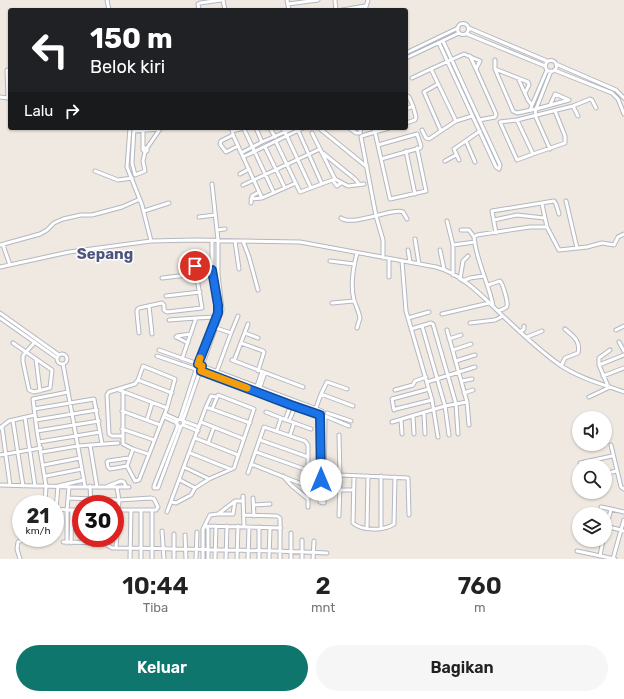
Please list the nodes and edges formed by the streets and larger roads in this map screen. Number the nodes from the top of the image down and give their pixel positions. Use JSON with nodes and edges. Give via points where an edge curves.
{"nodes":[{"id":1,"x":222,"y":0,"type":"edge"},
{"id":2,"x":318,"y":0,"type":"edge"},
{"id":3,"x":368,"y":0,"type":"edge"},
{"id":4,"x":287,"y":2,"type":"edge"},
{"id":5,"x":199,"y":8,"type":"edge"},
{"id":6,"x":365,"y":8,"type":"edge"},
{"id":7,"x":458,"y":28,"type":"junction"},
{"id":8,"x":469,"y":28,"type":"junction"},
{"id":9,"x":460,"y":33,"type":"junction"},
{"id":10,"x":467,"y":34,"type":"junction"},
{"id":11,"x":441,"y":42,"type":"junction"},
{"id":12,"x":408,"y":52,"type":"edge"},
{"id":13,"x":470,"y":56,"type":"junction"},
{"id":14,"x":408,"y":57,"type":"edge"},
{"id":15,"x":452,"y":59,"type":"junction"},
{"id":16,"x":495,"y":60,"type":"dead end"},
{"id":17,"x":448,"y":61,"type":"junction"},
{"id":18,"x":547,"y":61,"type":"junction"},
{"id":19,"x":556,"y":64,"type":"junction"},
{"id":20,"x":545,"y":66,"type":"junction"},
{"id":21,"x":431,"y":69,"type":"junction"},
{"id":22,"x":476,"y":69,"type":"junction"},
{"id":23,"x":494,"y":69,"type":"junction"},
{"id":24,"x":7,"y":70,"type":"dead end"},
{"id":25,"x":551,"y":71,"type":"junction"},
{"id":26,"x":412,"y":78,"type":"dead end"},
{"id":27,"x":518,"y":78,"type":"junction"},
{"id":28,"x":8,"y":84,"type":"edge"},
{"id":29,"x":438,"y":84,"type":"junction"},
{"id":30,"x":525,"y":93,"type":"junction"},
{"id":31,"x":408,"y":96,"type":"edge"},
{"id":32,"x":624,"y":98,"type":"edge"},
{"id":33,"x":537,"y":100,"type":"junction"},
{"id":34,"x":532,"y":105,"type":"junction"},
{"id":35,"x":550,"y":105,"type":"junction"},
{"id":36,"x":413,"y":106,"type":"junction"},
{"id":37,"x":573,"y":106,"type":"junction"},
{"id":38,"x":408,"y":108,"type":"edge"},
{"id":39,"x":596,"y":108,"type":"dead end"},
{"id":40,"x":536,"y":109,"type":"junction"},
{"id":41,"x":530,"y":110,"type":"junction"},
{"id":42,"x":555,"y":111,"type":"junction"},
{"id":43,"x":624,"y":114,"type":"edge"},
{"id":44,"x":535,"y":115,"type":"junction"},
{"id":45,"x":472,"y":116,"type":"junction"},
{"id":46,"x":578,"y":116,"type":"dead end"},
{"id":47,"x":517,"y":120,"type":"junction"},
{"id":48,"x":456,"y":121,"type":"junction"},
{"id":49,"x":477,"y":121,"type":"junction"},
{"id":50,"x":408,"y":122,"type":"edge"},
{"id":51,"x":130,"y":130,"type":"edge"},
{"id":52,"x":134,"y":130,"type":"edge"},
{"id":53,"x":143,"y":130,"type":"edge"},
{"id":54,"x":159,"y":130,"type":"edge"},
{"id":55,"x":245,"y":130,"type":"edge"},
{"id":56,"x":257,"y":130,"type":"edge"},
{"id":57,"x":271,"y":130,"type":"edge"},
{"id":58,"x":290,"y":130,"type":"edge"},
{"id":59,"x":296,"y":130,"type":"edge"},
{"id":60,"x":298,"y":130,"type":"edge"},
{"id":61,"x":321,"y":130,"type":"edge"},
{"id":62,"x":352,"y":130,"type":"edge"},
{"id":63,"x":361,"y":130,"type":"edge"},
{"id":64,"x":382,"y":130,"type":"edge"},
{"id":65,"x":422,"y":130,"type":"dead end"},
{"id":66,"x":482,"y":130,"type":"junction"},
{"id":67,"x":232,"y":131,"type":"edge"},
{"id":68,"x":442,"y":131,"type":"junction"},
{"id":69,"x":285,"y":132,"type":"junction"},
{"id":70,"x":375,"y":132,"type":"junction"},
{"id":71,"x":312,"y":133,"type":"dead end"},
{"id":72,"x":274,"y":136,"type":"junction"},
{"id":73,"x":287,"y":136,"type":"junction"},
{"id":74,"x":466,"y":141,"type":"junction"},
{"id":75,"x":262,"y":142,"type":"junction"},
{"id":76,"x":276,"y":142,"type":"junction"},
{"id":77,"x":378,"y":145,"type":"junction"},
{"id":78,"x":238,"y":146,"type":"junction"},
{"id":79,"x":252,"y":147,"type":"junction"},
{"id":80,"x":265,"y":147,"type":"junction"},
{"id":81,"x":417,"y":148,"type":"junction"},
{"id":82,"x":145,"y":149,"type":"junction"},
{"id":83,"x":550,"y":149,"type":"junction"},
{"id":84,"x":321,"y":151,"type":"junction"},
{"id":85,"x":406,"y":151,"type":"junction"},
{"id":86,"x":254,"y":152,"type":"junction"},
{"id":87,"x":242,"y":153,"type":"junction"},
{"id":88,"x":309,"y":154,"type":"junction"},
{"id":89,"x":533,"y":154,"type":"junction"},
{"id":90,"x":456,"y":155,"type":"junction"},
{"id":91,"x":243,"y":157,"type":"junction"},
{"id":92,"x":297,"y":159,"type":"junction"},
{"id":93,"x":381,"y":159,"type":"junction"},
{"id":94,"x":459,"y":160,"type":"dead end"},
{"id":95,"x":446,"y":161,"type":"dead end"},
{"id":96,"x":475,"y":162,"type":"dead end"},
{"id":97,"x":287,"y":164,"type":"junction"},
{"id":98,"x":367,"y":167,"type":"junction"},
{"id":99,"x":249,"y":169,"type":"junction"},
{"id":100,"x":276,"y":169,"type":"junction"},
{"id":101,"x":96,"y":171,"type":"dead end"},
{"id":102,"x":240,"y":174,"type":"dead end"},
{"id":103,"x":265,"y":174,"type":"junction"},
{"id":104,"x":132,"y":178,"type":"junction"},
{"id":105,"x":253,"y":180,"type":"junction"},
{"id":106,"x":334,"y":180,"type":"junction"},
{"id":107,"x":296,"y":183,"type":"junction"},
{"id":108,"x":212,"y":184,"type":"dead end"},
{"id":109,"x":322,"y":184,"type":"junction"},
{"id":110,"x":359,"y":184,"type":"junction"},
{"id":111,"x":364,"y":184,"type":"dead end"},
{"id":112,"x":243,"y":185,"type":"dead end"},
{"id":113,"x":285,"y":188,"type":"junction"},
{"id":114,"x":311,"y":188,"type":"junction"},
{"id":115,"x":259,"y":192,"type":"junction"},
{"id":116,"x":274,"y":193,"type":"junction"},
{"id":117,"x":415,"y":194,"type":"junction"},
{"id":118,"x":262,"y":198,"type":"junction"},
{"id":119,"x":140,"y":199,"type":"junction"},
{"id":120,"x":566,"y":201,"type":"dead end"},
{"id":121,"x":169,"y":203,"type":"dead end"},
{"id":122,"x":542,"y":204,"type":"junction"},
{"id":123,"x":144,"y":211,"type":"junction"},
{"id":124,"x":559,"y":214,"type":"dead end"},
{"id":125,"x":215,"y":215,"type":"junction"},
{"id":126,"x":376,"y":216,"type":"junction"},
{"id":127,"x":199,"y":217,"type":"dead end"},
{"id":128,"x":341,"y":218,"type":"dead end"},
{"id":129,"x":544,"y":218,"type":"junction"},
{"id":130,"x":407,"y":219,"type":"dead end"},
{"id":131,"x":494,"y":220,"type":"junction"},
{"id":132,"x":447,"y":221,"type":"dead end"},
{"id":133,"x":547,"y":227,"type":"junction"},
{"id":134,"x":226,"y":229,"type":"dead end"},
{"id":135,"x":217,"y":230,"type":"junction"},
{"id":136,"x":461,"y":230,"type":"dead end"},
{"id":137,"x":496,"y":233,"type":"junction"},
{"id":138,"x":624,"y":234,"type":"edge"},
{"id":139,"x":474,"y":237,"type":"junction"},
{"id":140,"x":415,"y":239,"type":"dead end"},
{"id":141,"x":212,"y":240,"type":"junction"},
{"id":142,"x":218,"y":240,"type":"junction"},
{"id":143,"x":151,"y":241,"type":"junction"},
{"id":144,"x":235,"y":241,"type":"junction"},
{"id":145,"x":243,"y":242,"type":"junction"},
{"id":146,"x":475,"y":242,"type":"junction"},
{"id":147,"x":2,"y":245,"type":"edge"},
{"id":148,"x":453,"y":245,"type":"junction"},
{"id":149,"x":578,"y":248,"type":"junction"},
{"id":150,"x":408,"y":250,"type":"dead end"},
{"id":151,"x":440,"y":250,"type":"dead end"},
{"id":152,"x":357,"y":253,"type":"junction"},
{"id":153,"x":212,"y":254,"type":"junction"},
{"id":154,"x":217,"y":254,"type":"junction"},
{"id":155,"x":468,"y":256,"type":"dead end"},
{"id":156,"x":383,"y":258,"type":"junction"},
{"id":157,"x":389,"y":259,"type":"junction"},
{"id":158,"x":330,"y":261,"type":"dead end"},
{"id":159,"x":402,"y":262,"type":"junction"},
{"id":160,"x":410,"y":262,"type":"junction"},
{"id":161,"x":212,"y":264,"type":"junction"},
{"id":162,"x":217,"y":264,"type":"junction"},
{"id":163,"x":354,"y":264,"type":"junction"},
{"id":164,"x":419,"y":264,"type":"junction"},
{"id":165,"x":10,"y":265,"type":"junction"},
{"id":166,"x":195,"y":266,"type":"dead end"},
{"id":167,"x":0,"y":267,"type":"edge"},
{"id":168,"x":239,"y":269,"type":"dead end"},
{"id":169,"x":444,"y":269,"type":"junction"},
{"id":170,"x":212,"y":270,"type":"junction"},
{"id":171,"x":196,"y":274,"type":"junction"},
{"id":172,"x":453,"y":274,"type":"junction"},
{"id":173,"x":484,"y":276,"type":"junction"},
{"id":174,"x":389,"y":277,"type":"dead end"},
{"id":175,"x":162,"y":278,"type":"dead end"},
{"id":176,"x":462,"y":280,"type":"junction"},
{"id":177,"x":488,"y":285,"type":"junction"},
{"id":178,"x":258,"y":290,"type":"dead end"},
{"id":179,"x":200,"y":292,"type":"junction"},
{"id":180,"x":166,"y":296,"type":"dead end"},
{"id":181,"x":221,"y":297,"type":"junction"},
{"id":182,"x":216,"y":298,"type":"junction"},
{"id":183,"x":354,"y":301,"type":"junction"},
{"id":184,"x":332,"y":303,"type":"dead end"},
{"id":185,"x":489,"y":303,"type":"junction"},
{"id":186,"x":149,"y":306,"type":"junction"},
{"id":187,"x":494,"y":307,"type":"junction"},
{"id":188,"x":498,"y":311,"type":"junction"},
{"id":189,"x":429,"y":312,"type":"dead end"},
{"id":190,"x":0,"y":313,"type":"edge"},
{"id":191,"x":442,"y":314,"type":"dead end"},
{"id":192,"x":238,"y":316,"type":"dead end"},
{"id":193,"x":503,"y":316,"type":"junction"},
{"id":194,"x":216,"y":317,"type":"junction"},
{"id":195,"x":0,"y":318,"type":"edge"},
{"id":196,"x":196,"y":318,"type":"junction"},
{"id":197,"x":408,"y":318,"type":"junction"},
{"id":198,"x":169,"y":320,"type":"dead end"},
{"id":199,"x":470,"y":322,"type":"dead end"},
{"id":200,"x":248,"y":324,"type":"dead end"},
{"id":201,"x":212,"y":326,"type":"junction"},
{"id":202,"x":422,"y":326,"type":"junction"},
{"id":203,"x":524,"y":326,"type":"dead end"},
{"id":204,"x":624,"y":326,"type":"edge"},
{"id":205,"x":216,"y":328,"type":"junction"},
{"id":206,"x":357,"y":328,"type":"dead end"},
{"id":207,"x":411,"y":329,"type":"junction"},
{"id":208,"x":565,"y":329,"type":"dead end"},
{"id":209,"x":447,"y":330,"type":"dead end"},
{"id":210,"x":616,"y":330,"type":"dead end"},
{"id":211,"x":542,"y":331,"type":"dead end"},
{"id":212,"x":520,"y":332,"type":"junction"},
{"id":213,"x":139,"y":333,"type":"dead end"},
{"id":214,"x":245,"y":333,"type":"junction"},
{"id":215,"x":152,"y":334,"type":"dead end"},
{"id":216,"x":191,"y":334,"type":"junction"},
{"id":217,"x":231,"y":334,"type":"junction"},
{"id":218,"x":461,"y":335,"type":"dead end"},
{"id":219,"x":527,"y":337,"type":"junction"},
{"id":220,"x":258,"y":338,"type":"dead end"},
{"id":221,"x":449,"y":339,"type":"junction"},
{"id":222,"x":36,"y":341,"type":"junction"},
{"id":223,"x":619,"y":342,"type":"dead end"},
{"id":224,"x":13,"y":343,"type":"dead end"},
{"id":225,"x":188,"y":343,"type":"junction"},
{"id":226,"x":241,"y":343,"type":"junction"},
{"id":227,"x":471,"y":344,"type":"dead end"},
{"id":228,"x":159,"y":350,"type":"dead end"},
{"id":229,"x":453,"y":350,"type":"junction"},
{"id":230,"x":610,"y":350,"type":"dead end"},
{"id":231,"x":624,"y":351,"type":"edge"},
{"id":232,"x":26,"y":352,"type":"junction"},
{"id":233,"x":475,"y":355,"type":"dead end"},
{"id":234,"x":157,"y":356,"type":"dead end"},
{"id":235,"x":624,"y":356,"type":"edge"},
{"id":236,"x":36,"y":359,"type":"junction"},
{"id":237,"x":58,"y":359,"type":"junction"},
{"id":238,"x":182,"y":359,"type":"junction"},
{"id":239,"x":456,"y":361,"type":"junction"},
{"id":240,"x":63,"y":364,"type":"junction"},
{"id":241,"x":200,"y":365,"type":"junction"},
{"id":242,"x":599,"y":365,"type":"junction"},
{"id":243,"x":561,"y":366,"type":"junction"},
{"id":244,"x":475,"y":367,"type":"dead end"},
{"id":245,"x":624,"y":368,"type":"edge"},
{"id":246,"x":51,"y":369,"type":"junction"},
{"id":247,"x":198,"y":370,"type":"junction"},
{"id":248,"x":217,"y":371,"type":"junction"},
{"id":249,"x":262,"y":372,"type":"junction"},
{"id":250,"x":459,"y":372,"type":"junction"},
{"id":251,"x":448,"y":376,"type":"junction"},
{"id":252,"x":603,"y":376,"type":"junction"},
{"id":253,"x":426,"y":377,"type":"junction"},
{"id":254,"x":437,"y":379,"type":"junction"},
{"id":255,"x":472,"y":379,"type":"dead end"},
{"id":256,"x":138,"y":380,"type":"junction"},
{"id":257,"x":462,"y":381,"type":"junction"},
{"id":258,"x":427,"y":382,"type":"junction"},
{"id":259,"x":609,"y":386,"type":"junction"},
{"id":260,"x":258,"y":387,"type":"junction"},
{"id":261,"x":303,"y":387,"type":"dead end"},
{"id":262,"x":347,"y":389,"type":"dead end"},
{"id":263,"x":429,"y":389,"type":"junction"},
{"id":264,"x":121,"y":390,"type":"junction"},
{"id":265,"x":395,"y":390,"type":"dead end"},
{"id":266,"x":473,"y":390,"type":"dead end"},
{"id":267,"x":40,"y":391,"type":"junction"},
{"id":268,"x":68,"y":392,"type":"junction"},
{"id":269,"x":624,"y":392,"type":"edge"},
{"id":270,"x":172,"y":393,"type":"junction"},
{"id":271,"x":464,"y":393,"type":"junction"},
{"id":272,"x":321,"y":394,"type":"junction"},
{"id":273,"x":216,"y":397,"type":"junction"},
{"id":274,"x":589,"y":397,"type":"dead end"},
{"id":275,"x":432,"y":400,"type":"junction"},
{"id":276,"x":467,"y":402,"type":"junction"},
{"id":277,"x":70,"y":403,"type":"junction"},
{"id":278,"x":152,"y":403,"type":"junction"},
{"id":279,"x":456,"y":404,"type":"junction"},
{"id":280,"x":293,"y":406,"type":"junction"},
{"id":281,"x":353,"y":406,"type":"dead end"},
{"id":282,"x":445,"y":406,"type":"junction"},
{"id":283,"x":206,"y":407,"type":"junction"},
{"id":284,"x":167,"y":408,"type":"junction"},
{"id":285,"x":316,"y":408,"type":"junction"},
{"id":286,"x":34,"y":409,"type":"junction"},
{"id":287,"x":212,"y":409,"type":"junction"},
{"id":288,"x":97,"y":410,"type":"junction"},
{"id":289,"x":434,"y":410,"type":"junction"},
{"id":290,"x":122,"y":411,"type":"junction"},
{"id":291,"x":266,"y":412,"type":"dead end"},
{"id":292,"x":72,"y":414,"type":"junction"},
{"id":293,"x":424,"y":414,"type":"junction"},
{"id":294,"x":35,"y":415,"type":"junction"},
{"id":295,"x":164,"y":415,"type":"junction"},
{"id":296,"x":324,"y":415,"type":"junction"},
{"id":297,"x":413,"y":417,"type":"junction"},
{"id":298,"x":25,"y":418,"type":"junction"},
{"id":299,"x":285,"y":419,"type":"junction"},
{"id":300,"x":36,"y":420,"type":"junction"},
{"id":301,"x":147,"y":420,"type":"junction"},
{"id":302,"x":351,"y":420,"type":"dead end"},
{"id":303,"x":401,"y":420,"type":"junction"},
{"id":304,"x":13,"y":421,"type":"junction"},
{"id":305,"x":98,"y":421,"type":"junction"},
{"id":306,"x":180,"y":422,"type":"junction"},
{"id":307,"x":201,"y":422,"type":"junction"},
{"id":308,"x":294,"y":422,"type":"junction"},
{"id":309,"x":392,"y":422,"type":"dead end"},
{"id":310,"x":250,"y":423,"type":"junction"},
{"id":311,"x":160,"y":424,"type":"junction"},
{"id":312,"x":74,"y":425,"type":"junction"},
{"id":313,"x":469,"y":425,"type":"dead end"},
{"id":314,"x":349,"y":426,"type":"dead end"},
{"id":315,"x":214,"y":427,"type":"junction"},
{"id":316,"x":1,"y":428,"type":"edge"},
{"id":317,"x":122,"y":429,"type":"junction"},
{"id":318,"x":199,"y":429,"type":"junction"},
{"id":319,"x":311,"y":429,"type":"dead end"},
{"id":320,"x":277,"y":430,"type":"junction"},
{"id":321,"x":37,"y":431,"type":"junction"},
{"id":322,"x":100,"y":432,"type":"junction"},
{"id":323,"x":402,"y":434,"type":"dead end"},
{"id":324,"x":414,"y":434,"type":"dead end"},
{"id":325,"x":425,"y":434,"type":"dead end"},
{"id":326,"x":458,"y":434,"type":"dead end"},
{"id":327,"x":290,"y":435,"type":"junction"},
{"id":328,"x":339,"y":435,"type":"dead end"},
{"id":329,"x":450,"y":435,"type":"dead end"},
{"id":330,"x":76,"y":436,"type":"junction"},
{"id":331,"x":123,"y":436,"type":"junction"},
{"id":332,"x":438,"y":437,"type":"dead end"},
{"id":333,"x":195,"y":438,"type":"junction"},
{"id":334,"x":244,"y":439,"type":"junction"},
{"id":335,"x":154,"y":440,"type":"junction"},
{"id":336,"x":260,"y":440,"type":"junction"},
{"id":337,"x":39,"y":442,"type":"junction"},
{"id":338,"x":118,"y":443,"type":"dead end"},
{"id":339,"x":208,"y":443,"type":"junction"},
{"id":340,"x":102,"y":444,"type":"junction"},
{"id":341,"x":90,"y":445,"type":"junction"},
{"id":342,"x":78,"y":446,"type":"junction"},
{"id":343,"x":41,"y":448,"type":"junction"},
{"id":344,"x":133,"y":449,"type":"junction"},
{"id":345,"x":29,"y":450,"type":"junction"},
{"id":346,"x":611,"y":451,"type":"edge"},
{"id":347,"x":18,"y":452,"type":"junction"},
{"id":348,"x":42,"y":452,"type":"junction"},
{"id":349,"x":256,"y":452,"type":"junction"},
{"id":350,"x":190,"y":453,"type":"junction"},
{"id":351,"x":6,"y":454,"type":"junction"},
{"id":352,"x":148,"y":454,"type":"junction"},
{"id":353,"x":0,"y":455,"type":"edge"},
{"id":354,"x":238,"y":455,"type":"junction"},
{"id":355,"x":308,"y":456,"type":"junction"},
{"id":356,"x":612,"y":456,"type":"junction"},
{"id":357,"x":80,"y":458,"type":"junction"},
{"id":358,"x":130,"y":458,"type":"junction"},
{"id":359,"x":598,"y":459,"type":"edge"},
{"id":360,"x":251,"y":464,"type":"junction"},
{"id":361,"x":44,"y":465,"type":"junction"},
{"id":362,"x":127,"y":466,"type":"junction"},
{"id":363,"x":184,"y":467,"type":"junction"},
{"id":364,"x":82,"y":469,"type":"junction"},
{"id":365,"x":230,"y":469,"type":"junction"},
{"id":366,"x":307,"y":470,"type":"junction"},
{"id":367,"x":616,"y":471,"type":"junction"},
{"id":368,"x":612,"y":472,"type":"edge"},
{"id":369,"x":248,"y":473,"type":"dead end"},
{"id":370,"x":340,"y":475,"type":"junction"},
{"id":371,"x":46,"y":476,"type":"junction"},
{"id":372,"x":283,"y":476,"type":"junction"},
{"id":373,"x":354,"y":476,"type":"junction"},
{"id":374,"x":368,"y":476,"type":"junction"},
{"id":375,"x":381,"y":476,"type":"junction"},
{"id":376,"x":395,"y":477,"type":"junction"},
{"id":377,"x":209,"y":479,"type":"junction"},
{"id":378,"x":84,"y":480,"type":"junction"},
{"id":379,"x":180,"y":480,"type":"junction"},
{"id":380,"x":321,"y":480,"type":"junction"},
{"id":381,"x":325,"y":480,"type":"junction"},
{"id":382,"x":340,"y":481,"type":"junction"},
{"id":383,"x":0,"y":485,"type":"edge"},
{"id":384,"x":10,"y":485,"type":"junction"},
{"id":385,"x":23,"y":486,"type":"junction"},
{"id":386,"x":35,"y":486,"type":"junction"},
{"id":387,"x":46,"y":486,"type":"junction"},
{"id":388,"x":58,"y":486,"type":"junction"},
{"id":389,"x":85,"y":486,"type":"junction"},
{"id":390,"x":90,"y":486,"type":"junction"},
{"id":391,"x":308,"y":486,"type":"junction"},
{"id":392,"x":69,"y":487,"type":"junction"},
{"id":393,"x":98,"y":487,"type":"junction"},
{"id":394,"x":107,"y":487,"type":"junction"},
{"id":395,"x":117,"y":488,"type":"junction"},
{"id":396,"x":195,"y":488,"type":"junction"},
{"id":397,"x":624,"y":489,"type":"edge"},
{"id":398,"x":340,"y":490,"type":"junction"},
{"id":399,"x":353,"y":490,"type":"junction"},
{"id":400,"x":46,"y":495,"type":"edge"},
{"id":401,"x":57,"y":495,"type":"edge"},
{"id":402,"x":91,"y":495,"type":"edge"},
{"id":403,"x":118,"y":495,"type":"edge"},
{"id":404,"x":243,"y":496,"type":"dead end"},
{"id":405,"x":68,"y":498,"type":"junction"},
{"id":406,"x":72,"y":498,"type":"edge"},
{"id":407,"x":253,"y":498,"type":"dead end"},
{"id":408,"x":308,"y":499,"type":"junction"},
{"id":409,"x":124,"y":500,"type":"edge"},
{"id":410,"x":235,"y":501,"type":"junction"},
{"id":411,"x":243,"y":501,"type":"junction"},
{"id":412,"x":172,"y":502,"type":"junction"},
{"id":413,"x":270,"y":504,"type":"dead end"},
{"id":414,"x":254,"y":505,"type":"junction"},
{"id":415,"x":308,"y":507,"type":"dead end"},
{"id":416,"x":64,"y":509,"type":"edge"},
{"id":417,"x":612,"y":509,"type":"edge"},
{"id":418,"x":67,"y":510,"type":"junction"},
{"id":419,"x":72,"y":510,"type":"joint"},
{"id":420,"x":124,"y":510,"type":"edge"},
{"id":421,"x":131,"y":510,"type":"junction"},
{"id":422,"x":141,"y":510,"type":"junction"},
{"id":423,"x":152,"y":510,"type":"junction"},
{"id":424,"x":167,"y":512,"type":"dead end"},
{"id":425,"x":624,"y":512,"type":"edge"},
{"id":426,"x":218,"y":514,"type":"junction"},
{"id":427,"x":244,"y":515,"type":"junction"},
{"id":428,"x":408,"y":515,"type":"dead end"},
{"id":429,"x":254,"y":516,"type":"junction"},
{"id":430,"x":339,"y":516,"type":"dead end"},
{"id":431,"x":624,"y":520,"type":"edge"},
{"id":432,"x":206,"y":526,"type":"junction"},
{"id":433,"x":216,"y":526,"type":"junction"},
{"id":434,"x":227,"y":526,"type":"junction"},
{"id":435,"x":238,"y":526,"type":"junction"},
{"id":436,"x":244,"y":526,"type":"junction"},
{"id":437,"x":249,"y":527,"type":"junction"},
{"id":438,"x":259,"y":527,"type":"junction"},
{"id":439,"x":270,"y":528,"type":"junction"},
{"id":440,"x":281,"y":528,"type":"junction"},
{"id":441,"x":367,"y":528,"type":"junction"},
{"id":442,"x":381,"y":528,"type":"junction"},
{"id":443,"x":612,"y":528,"type":"edge"},
{"id":444,"x":162,"y":531,"type":"dead end"},
{"id":445,"x":623,"y":531,"type":"edge"},
{"id":446,"x":196,"y":532,"type":"dead end"},
{"id":447,"x":291,"y":533,"type":"dead end"},
{"id":448,"x":174,"y":534,"type":"dead end"},
{"id":449,"x":185,"y":535,"type":"dead end"},
{"id":450,"x":302,"y":540,"type":"dead end"},
{"id":451,"x":314,"y":541,"type":"dead end"},
{"id":452,"x":64,"y":542,"type":"edge"},
{"id":453,"x":67,"y":543,"type":"junction"},
{"id":454,"x":71,"y":543,"type":"joint"},
{"id":455,"x":17,"y":547,"type":"edge"},
{"id":456,"x":111,"y":547,"type":"edge"},
{"id":457,"x":602,"y":547,"type":"edge"},
{"id":458,"x":116,"y":548,"type":"joint"},
{"id":459,"x":130,"y":548,"type":"junction"},
{"id":460,"x":141,"y":548,"type":"junction"},
{"id":461,"x":152,"y":548,"type":"junction"},
{"id":462,"x":163,"y":548,"type":"junction"},
{"id":463,"x":174,"y":548,"type":"junction"},
{"id":464,"x":186,"y":549,"type":"junction"},
{"id":465,"x":197,"y":549,"type":"junction"},
{"id":466,"x":203,"y":549,"type":"junction"},
{"id":467,"x":208,"y":549,"type":"junction"},
{"id":468,"x":226,"y":549,"type":"junction"},
{"id":469,"x":215,"y":550,"type":"junction"},
{"id":470,"x":237,"y":550,"type":"junction"},
{"id":471,"x":248,"y":550,"type":"junction"},
{"id":472,"x":577,"y":551,"type":"dead end"},
{"id":473,"x":258,"y":552,"type":"junction"},
{"id":474,"x":269,"y":552,"type":"junction"},
{"id":475,"x":280,"y":552,"type":"junction"},
{"id":476,"x":291,"y":552,"type":"junction"},
{"id":477,"x":302,"y":553,"type":"junction"},
{"id":478,"x":313,"y":553,"type":"junction"},
{"id":479,"x":327,"y":553,"type":"dead end"},
{"id":480,"x":600,"y":556,"type":"junction"},
{"id":481,"x":20,"y":559,"type":"edge"},
{"id":482,"x":130,"y":559,"type":"edge"},
{"id":483,"x":141,"y":559,"type":"edge"},
{"id":484,"x":152,"y":559,"type":"edge"},
{"id":485,"x":164,"y":559,"type":"edge"},
{"id":486,"x":174,"y":559,"type":"edge"},
{"id":487,"x":186,"y":559,"type":"edge"},
{"id":488,"x":196,"y":559,"type":"edge"},
{"id":489,"x":203,"y":559,"type":"edge"},
{"id":490,"x":208,"y":559,"type":"edge"},
{"id":491,"x":215,"y":559,"type":"edge"},
{"id":492,"x":226,"y":559,"type":"edge"},
{"id":493,"x":237,"y":559,"type":"edge"},
{"id":494,"x":248,"y":559,"type":"edge"},
{"id":495,"x":259,"y":559,"type":"edge"},
{"id":496,"x":270,"y":559,"type":"edge"},
{"id":497,"x":280,"y":559,"type":"edge"},
{"id":498,"x":291,"y":559,"type":"edge"},
{"id":499,"x":302,"y":559,"type":"edge"},
{"id":500,"x":313,"y":559,"type":"edge"},
{"id":501,"x":614,"y":559,"type":"edge"}],
"edges":[{"from":1,"to":5,"type":"street","via":[[200,3]]},
{"from":2,"to":4,"type":"street"},
{"from":3,"to":6,"type":"street"},
{"from":7,"to":8,"type":"street","via":[[463,24]]},
{"from":7,"to":9,"type":"street"},
{"from":7,"to":12,"type":"street"},
{"from":8,"to":10,"type":"street"},
{"from":8,"to":18,"type":"street"},
{"from":9,"to":10,"type":"street"},
{"from":9,"to":11,"type":"street"},
{"from":10,"to":20,"type":"street"},
{"from":11,"to":14,"type":"street"},
{"from":11,"to":15,"type":"street"},
{"from":11,"to":17,"type":"street"},
{"from":13,"to":15,"type":"street","via":[[464,54]]},
{"from":13,"to":22,"type":"street"},
{"from":13,"to":22,"type":"street","via":[[480,61]]},
{"from":15,"to":17,"type":"street"},
{"from":15,"to":49,"type":"street"},
{"from":16,"to":23,"type":"street"},
{"from":17,"to":21,"type":"street"},
{"from":17,"to":45,"type":"street"},
{"from":18,"to":19,"type":"street","via":[[551,60]]},
{"from":18,"to":20,"type":"street"},
{"from":19,"to":25,"type":"street"},
{"from":19,"to":32,"type":"street","via":[[616,90]]},
{"from":20,"to":25,"type":"street"},
{"from":21,"to":26,"type":"street"},
{"from":21,"to":29,"type":"street"},
{"from":22,"to":49,"type":"street","via":[[496,114],[495,117]]},
{"from":23,"to":27,"type":"street"},
{"from":23,"to":41,"type":"street","via":[[513,111],[517,113]]},
{"from":24,"to":28,"type":"street"},
{"from":25,"to":33,"type":"street"},
{"from":25,"to":43,"type":"street","via":[[612,93],[618,99]]},
{"from":27,"to":30,"type":"street"},
{"from":27,"to":30,"type":"street","via":[[528,82]]},
{"from":29,"to":48,"type":"street"},
{"from":29,"to":68,"type":"street","via":[[424,92]]},
{"from":30,"to":34,"type":"street"},
{"from":31,"to":36,"type":"street"},
{"from":33,"to":34,"type":"street"},
{"from":33,"to":40,"type":"street"},
{"from":34,"to":41,"type":"street"},
{"from":35,"to":35,"type":"street","via":[[555,94],[569,100],[569,101]]},
{"from":35,"to":40,"type":"street"},
{"from":36,"to":38,"type":"street"},
{"from":36,"to":50,"type":"street","via":[[416,120]]},
{"from":37,"to":39,"type":"street","via":[[590,99]]},
{"from":37,"to":42,"type":"street"},
{"from":37,"to":46,"type":"street"},
{"from":40,"to":41,"type":"street"},
{"from":40,"to":44,"type":"street"},
{"from":42,"to":44,"type":"street"},
{"from":42,"to":83,"type":"street","via":[[566,142]]},
{"from":44,"to":47,"type":"street"},
{"from":44,"to":83,"type":"street"},
{"from":45,"to":48,"type":"street"},
{"from":45,"to":49,"type":"street"},
{"from":47,"to":89,"type":"street"},
{"from":47,"to":89,"type":"street","via":[[500,122],[517,160]]},
{"from":48,"to":68,"type":"street"},
{"from":49,"to":66,"type":"street"},
{"from":51,"to":104,"type":"street","via":[[127,165]]},
{"from":52,"to":82,"type":"street","via":[[132,163],[136,174],[145,171]]},
{"from":53,"to":82,"type":"street"},
{"from":54,"to":82,"type":"street"},
{"from":55,"to":79,"type":"street"},
{"from":56,"to":75,"type":"street"},
{"from":57,"to":72,"type":"street"},
{"from":58,"to":69,"type":"street"},
{"from":59,"to":73,"type":"street"},
{"from":60,"to":88,"type":"street"},
{"from":61,"to":98,"type":"street"},
{"from":62,"to":63,"type":"street","via":[[358,133]]},
{"from":64,"to":70,"type":"street"},
{"from":65,"to":68,"type":"street","via":[[428,139]]},
{"from":66,"to":66,"type":"street","via":[[500,166],[499,169],[496,167]]},
{"from":66,"to":74,"type":"street"},
{"from":67,"to":78,"type":"street"},
{"from":67,"to":78,"type":"street","via":[[220,144],[226,152]]},
{"from":69,"to":72,"type":"street"},
{"from":69,"to":73,"type":"street"},
{"from":70,"to":77,"type":"street"},
{"from":70,"to":98,"type":"street","via":[[362,136]]},
{"from":71,"to":84,"type":"street"},
{"from":72,"to":75,"type":"street"},
{"from":73,"to":76,"type":"street"},
{"from":73,"to":92,"type":"street"},
{"from":74,"to":90,"type":"street","via":[[454,149]]},
{"from":74,"to":96,"type":"street"},
{"from":75,"to":79,"type":"street"},
{"from":76,"to":80,"type":"street"},
{"from":76,"to":97,"type":"street"},
{"from":77,"to":81,"type":"street","via":[[417,134],[421,146]]},
{"from":77,"to":93,"type":"street"},
{"from":78,"to":87,"type":"street"},
{"from":79,"to":86,"type":"street"},
{"from":79,"to":87,"type":"street"},
{"from":80,"to":86,"type":"street"},
{"from":80,"to":100,"type":"street"},
{"from":81,"to":85,"type":"street"},
{"from":81,"to":117,"type":"street","via":[[426,191]]},
{"from":83,"to":89,"type":"street"},
{"from":84,"to":88,"type":"street"},
{"from":84,"to":106,"type":"street"},
{"from":84,"to":110,"type":"street"},
{"from":85,"to":93,"type":"street"},
{"from":85,"to":117,"type":"street"},
{"from":86,"to":91,"type":"street"},
{"from":86,"to":103,"type":"street"},
{"from":87,"to":91,"type":"street"},
{"from":88,"to":92,"type":"street"},
{"from":88,"to":109,"type":"street"},
{"from":90,"to":94,"type":"street"},
{"from":90,"to":95,"type":"street"},
{"from":91,"to":99,"type":"street"},
{"from":92,"to":97,"type":"street"},
{"from":92,"to":114,"type":"street"},
{"from":93,"to":117,"type":"street","via":[[390,199]]},
{"from":97,"to":100,"type":"street"},
{"from":97,"to":107,"type":"street"},
{"from":98,"to":126,"type":"street"},
{"from":99,"to":102,"type":"street"},
{"from":99,"to":105,"type":"street"},
{"from":100,"to":103,"type":"street"},
{"from":100,"to":113,"type":"street"},
{"from":101,"to":104,"type":"street","via":[[118,180]]},
{"from":103,"to":105,"type":"street"},
{"from":103,"to":116,"type":"street"},
{"from":104,"to":119,"type":"street"},
{"from":105,"to":112,"type":"street"},
{"from":105,"to":115,"type":"street"},
{"from":106,"to":109,"type":"street"},
{"from":106,"to":110,"type":"street","via":[[348,186]]},
{"from":107,"to":113,"type":"street"},
{"from":107,"to":114,"type":"street","via":[[300,192]]},
{"from":108,"to":125,"type":"street"},
{"from":109,"to":114,"type":"street"},
{"from":110,"to":111,"type":"street"},
{"from":113,"to":116,"type":"street"},
{"from":115,"to":118,"type":"street"},
{"from":115,"to":118,"type":"street","via":[[253,194],[251,201]]},
{"from":116,"to":118,"type":"street"},
{"from":119,"to":123,"type":"street"},
{"from":119,"to":147,"type":"street","via":[[92,215],[81,214],[63,219],[40,234]]},
{"from":120,"to":149,"type":"street"},
{"from":121,"to":123,"type":"street"},
{"from":122,"to":124,"type":"street","via":[[555,202]]},
{"from":122,"to":129,"type":"street"},
{"from":122,"to":131,"type":"street","via":[[492,211]]},
{"from":123,"to":143,"type":"street"},
{"from":125,"to":127,"type":"street"},
{"from":125,"to":135,"type":"street"},
{"from":126,"to":128,"type":"street","via":[[347,221]]},
{"from":126,"to":130,"type":"street","via":[[399,210]]},
{"from":126,"to":156,"type":"street","via":[[383,240]]},
{"from":129,"to":131,"type":"street","via":[[517,215]]},
{"from":129,"to":133,"type":"street"},
{"from":131,"to":137,"type":"street"},
{"from":132,"to":148,"type":"street"},
{"from":133,"to":137,"type":"street"},
{"from":133,"to":149,"type":"street","via":[[559,250]]},
{"from":134,"to":135,"type":"street"},
{"from":135,"to":142,"type":"street"},
{"from":136,"to":139,"type":"street","via":[[469,230]]},
{"from":137,"to":139,"type":"street"},
{"from":138,"to":149,"type":"street","via":[[619,236],[614,245],[602,243]]},
{"from":139,"to":146,"type":"street"},
{"from":140,"to":164,"type":"street"},
{"from":141,"to":142,"type":"street"},
{"from":141,"to":143,"type":"street"},
{"from":141,"to":153,"type":"street"},
{"from":142,"to":144,"type":"street"},
{"from":142,"to":154,"type":"street"},
{"from":143,"to":165,"type":"street","via":[[69,252]]},
{"from":144,"to":145,"type":"street"},
{"from":144,"to":168,"type":"street"},
{"from":145,"to":152,"type":"street","via":[[300,242]]},
{"from":145,"to":178,"type":"street"},
{"from":146,"to":148,"type":"street"},
{"from":146,"to":173,"type":"street"},
{"from":147,"to":165,"type":"street"},
{"from":148,"to":172,"type":"street"},
{"from":150,"to":160,"type":"street"},
{"from":151,"to":169,"type":"street"},
{"from":152,"to":156,"type":"street"},
{"from":152,"to":163,"type":"street"},
{"from":153,"to":154,"type":"street"},
{"from":153,"to":161,"type":"street"},
{"from":154,"to":162,"type":"street"},
{"from":155,"to":176,"type":"street","via":[[462,261]]},
{"from":156,"to":157,"type":"street"},
{"from":157,"to":159,"type":"street"},
{"from":157,"to":174,"type":"street"},
{"from":158,"to":163,"type":"street"},
{"from":159,"to":160,"type":"street"},
{"from":159,"to":197,"type":"street","via":[[404,301]]},
{"from":160,"to":164,"type":"street"},
{"from":161,"to":162,"type":"street"},
{"from":161,"to":170,"type":"street"},
{"from":162,"to":181,"type":"street"},
{"from":163,"to":183,"type":"street"},
{"from":164,"to":169,"type":"street"},
{"from":165,"to":167,"type":"street"},
{"from":166,"to":171,"type":"street"},
{"from":169,"to":172,"type":"street"},
{"from":170,"to":171,"type":"street"},
{"from":170,"to":182,"type":"street"},
{"from":171,"to":175,"type":"street"},
{"from":171,"to":179,"type":"street"},
{"from":172,"to":176,"type":"street"},
{"from":173,"to":176,"type":"street"},
{"from":173,"to":177,"type":"street"},
{"from":176,"to":185,"type":"street"},
{"from":177,"to":187,"type":"street"},
{"from":177,"to":188,"type":"street","via":[[500,280],[502,284],[507,305]]},
{"from":179,"to":180,"type":"street"},
{"from":179,"to":186,"type":"street","via":[[201,308],[167,312],[163,304]]},
{"from":181,"to":182,"type":"street"},
{"from":181,"to":205,"type":"street","via":[[222,310]]},
{"from":182,"to":194,"type":"street"},
{"from":183,"to":184,"type":"street"},
{"from":183,"to":206,"type":"street","via":[[360,318]]},
{"from":185,"to":187,"type":"street"},
{"from":185,"to":191,"type":"street"},
{"from":186,"to":213,"type":"street","via":[[137,310]]},
{"from":186,"to":215,"type":"street"},
{"from":187,"to":188,"type":"street"},
{"from":188,"to":193,"type":"street"},
{"from":189,"to":197,"type":"street"},
{"from":190,"to":222,"type":"street"},
{"from":192,"to":217,"type":"street"},
{"from":193,"to":199,"type":"street","via":[[495,320]]},
{"from":193,"to":212,"type":"street"},
{"from":194,"to":196,"type":"street"},
{"from":194,"to":201,"type":"street"},
{"from":195,"to":222,"type":"street"},
{"from":196,"to":198,"type":"street"},
{"from":196,"to":216,"type":"street"},
{"from":197,"to":207,"type":"street"},
{"from":200,"to":214,"type":"street"},
{"from":201,"to":205,"type":"street"},
{"from":201,"to":241,"type":"street"},
{"from":202,"to":207,"type":"street"},
{"from":202,"to":251,"type":"street","via":[[433,324]]},
{"from":202,"to":254,"type":"street"},
{"from":203,"to":212,"type":"street"},
{"from":204,"to":210,"type":"street"},
{"from":205,"to":217,"type":"street"},
{"from":205,"to":241,"type":"street"},
{"from":207,"to":253,"type":"street"},
{"from":208,"to":243,"type":"street","via":[[578,341],[579,348],[578,354],[565,358]]},
{"from":209,"to":221,"type":"street"},
{"from":211,"to":219,"type":"street"},
{"from":212,"to":219,"type":"street"},
{"from":214,"to":220,"type":"street"},
{"from":214,"to":226,"type":"street"},
{"from":216,"to":225,"type":"street"},
{"from":216,"to":225,"type":"street","via":[[176,336]]},
{"from":217,"to":248,"type":"street"},
{"from":218,"to":221,"type":"street"},
{"from":219,"to":243,"type":"street"},
{"from":221,"to":229,"type":"street"},
{"from":222,"to":232,"type":"street"},
{"from":222,"to":237,"type":"street"},
{"from":223,"to":231,"type":"street"},
{"from":224,"to":232,"type":"street"},
{"from":225,"to":238,"type":"street"},
{"from":226,"to":249,"type":"street","via":[[263,351]]},
{"from":226,"to":249,"type":"street","via":[[233,361]]},
{"from":227,"to":229,"type":"street"},
{"from":228,"to":238,"type":"street"},
{"from":229,"to":239,"type":"street"},
{"from":230,"to":242,"type":"street","via":[[598,358]]},
{"from":232,"to":236,"type":"street"},
{"from":232,"to":267,"type":"street","via":[[23,362],[28,388],[31,392]]},
{"from":233,"to":239,"type":"street"},
{"from":234,"to":247,"type":"street"},
{"from":235,"to":242,"type":"street"},
{"from":236,"to":246,"type":"street"},
{"from":236,"to":267,"type":"street"},
{"from":237,"to":240,"type":"street"},
{"from":237,"to":240,"type":"street","via":[[63,354],[67,361]]},
{"from":237,"to":246,"type":"street"},
{"from":238,"to":241,"type":"street"},
{"from":239,"to":250,"type":"street"},
{"from":240,"to":268,"type":"street"},
{"from":241,"to":247,"type":"street"},
{"from":241,"to":247,"type":"street","via":[[196,366]]},
{"from":241,"to":248,"type":"street"},
{"from":242,"to":252,"type":"street"},
{"from":243,"to":259,"type":"street"},
{"from":244,"to":250,"type":"street"},
{"from":245,"to":252,"type":"street"},
{"from":246,"to":267,"type":"street","via":[[51,388]]},
{"from":247,"to":280,"type":"street"},
{"from":247,"to":306,"type":"street"},
{"from":248,"to":260,"type":"street"},
{"from":249,"to":260,"type":"street"},
{"from":249,"to":261,"type":"street"},
{"from":250,"to":251,"type":"street"},
{"from":250,"to":257,"type":"street"},
{"from":251,"to":254,"type":"street"},
{"from":251,"to":279,"type":"street"},
{"from":252,"to":259,"type":"street"},
{"from":253,"to":258,"type":"street"},
{"from":253,"to":265,"type":"street","via":[[415,381],[413,385]]},
{"from":254,"to":258,"type":"street"},
{"from":254,"to":282,"type":"street"},
{"from":255,"to":257,"type":"street"},
{"from":256,"to":264,"type":"street","via":[[132,386]]},
{"from":256,"to":270,"type":"street"},
{"from":256,"to":270,"type":"street","via":[[144,366],[174,378]]},
{"from":257,"to":271,"type":"street"},
{"from":258,"to":263,"type":"street"},
{"from":259,"to":269,"type":"street"},
{"from":259,"to":274,"type":"street"},
{"from":260,"to":285,"type":"street"},
{"from":262,"to":272,"type":"street","via":[[328,382]]},
{"from":263,"to":275,"type":"street"},
{"from":263,"to":275,"type":"street","via":[[392,399],[393,408],[395,410]]},
{"from":264,"to":278,"type":"street"},
{"from":264,"to":290,"type":"street"},
{"from":264,"to":331,"type":"street","via":[[107,394],[109,434]]},
{"from":266,"to":271,"type":"street"},
{"from":268,"to":277,"type":"street"},
{"from":268,"to":286,"type":"street","via":[[34,398]]},
{"from":270,"to":284,"type":"street"},
{"from":271,"to":276,"type":"street"},
{"from":272,"to":281,"type":"street"},
{"from":272,"to":285,"type":"street"},
{"from":273,"to":283,"type":"street","via":[[211,396]]},
{"from":273,"to":287,"type":"street"},
{"from":273,"to":310,"type":"street","via":[[219,395],[253,408]]},
{"from":275,"to":289,"type":"street"},
{"from":276,"to":279,"type":"street"},
{"from":276,"to":313,"type":"street"},
{"from":277,"to":286,"type":"street"},
{"from":277,"to":288,"type":"street","via":[[94,399]]},
{"from":277,"to":292,"type":"street"},
{"from":278,"to":284,"type":"street"},
{"from":278,"to":301,"type":"street"},
{"from":279,"to":282,"type":"street"},
{"from":279,"to":326,"type":"street"},
{"from":280,"to":296,"type":"street"},
{"from":280,"to":299,"type":"street"},
{"from":282,"to":289,"type":"street"},
{"from":282,"to":329,"type":"street"},
{"from":283,"to":287,"type":"street"},
{"from":283,"to":307,"type":"street"},
{"from":284,"to":295,"type":"street"},
{"from":285,"to":296,"type":"street"},
{"from":286,"to":294,"type":"street"},
{"from":287,"to":310,"type":"street"},
{"from":288,"to":292,"type":"street"},
{"from":288,"to":305,"type":"street"},
{"from":289,"to":293,"type":"street"},
{"from":289,"to":332,"type":"street"},
{"from":290,"to":301,"type":"street"},
{"from":290,"to":317,"type":"street"},
{"from":291,"to":299,"type":"street"},
{"from":292,"to":300,"type":"street"},
{"from":292,"to":312,"type":"street"},
{"from":293,"to":297,"type":"street"},
{"from":293,"to":325,"type":"street"},
{"from":294,"to":298,"type":"street"},
{"from":294,"to":300,"type":"street"},
{"from":295,"to":306,"type":"street"},
{"from":295,"to":311,"type":"street"},
{"from":296,"to":302,"type":"street"},
{"from":296,"to":314,"type":"street"},
{"from":296,"to":380,"type":"street"},
{"from":296,"to":381,"type":"street"},
{"from":297,"to":303,"type":"street"},
{"from":297,"to":324,"type":"street"},
{"from":298,"to":304,"type":"street"},
{"from":298,"to":345,"type":"street"},
{"from":299,"to":308,"type":"street"},
{"from":299,"to":320,"type":"street"},
{"from":300,"to":321,"type":"street"},
{"from":301,"to":311,"type":"street"},
{"from":303,"to":309,"type":"street"},
{"from":303,"to":323,"type":"street"},
{"from":304,"to":316,"type":"street"},
{"from":304,"to":347,"type":"street"},
{"from":305,"to":312,"type":"street"},
{"from":305,"to":322,"type":"street"},
{"from":306,"to":306,"type":"street","via":[[158,488],[154,488],[154,486]]},
{"from":306,"to":318,"type":"street"},
{"from":307,"to":315,"type":"street"},
{"from":307,"to":318,"type":"street"},
{"from":308,"to":319,"type":"street"},
{"from":308,"to":327,"type":"street"},
{"from":310,"to":334,"type":"street"},
{"from":311,"to":335,"type":"street"},
{"from":312,"to":321,"type":"street"},
{"from":312,"to":330,"type":"street"},
{"from":315,"to":334,"type":"street"},
{"from":315,"to":339,"type":"street"},
{"from":316,"to":351,"type":"street"},
{"from":317,"to":331,"type":"street"},
{"from":317,"to":335,"type":"street"},
{"from":318,"to":333,"type":"street"},
{"from":320,"to":327,"type":"street"},
{"from":320,"to":336,"type":"street","via":[[264,426]]},
{"from":321,"to":337,"type":"street"},
{"from":322,"to":330,"type":"street"},
{"from":322,"to":340,"type":"street"},
{"from":327,"to":355,"type":"street","via":[[307,443]]},
{"from":328,"to":370,"type":"street"},
{"from":330,"to":337,"type":"street"},
{"from":330,"to":342,"type":"street"},
{"from":331,"to":344,"type":"street","via":[[124,445]]},
{"from":333,"to":339,"type":"street"},
{"from":333,"to":350,"type":"street"},
{"from":334,"to":354,"type":"street"},
{"from":335,"to":352,"type":"street"},
{"from":336,"to":349,"type":"street"},
{"from":336,"to":355,"type":"street"},
{"from":337,"to":343,"type":"street"},
{"from":338,"to":340,"type":"street"},
{"from":339,"to":354,"type":"street"},
{"from":340,"to":341,"type":"street"},
{"from":341,"to":342,"type":"street"},
{"from":341,"to":393,"type":"street"},
{"from":342,"to":348,"type":"street"},
{"from":342,"to":357,"type":"street"},
{"from":343,"to":345,"type":"street"},
{"from":343,"to":348,"type":"street"},
{"from":344,"to":352,"type":"street"},
{"from":344,"to":358,"type":"street"},
{"from":345,"to":347,"type":"street"},
{"from":345,"to":386,"type":"street"},
{"from":346,"to":356,"type":"street"},
{"from":347,"to":351,"type":"street"},
{"from":347,"to":385,"type":"street"},
{"from":348,"to":361,"type":"street"},
{"from":349,"to":360,"type":"street"},
{"from":349,"to":366,"type":"street"},
{"from":350,"to":363,"type":"street"},
{"from":350,"to":365,"type":"street"},
{"from":351,"to":353,"type":"street"},
{"from":351,"to":384,"type":"street"},
{"from":352,"to":362,"type":"street","via":[[137,482]]},
{"from":354,"to":365,"type":"street","via":[[234,468]]},
{"from":355,"to":366,"type":"street"},
{"from":356,"to":359,"type":"street"},
{"from":356,"to":367,"type":"street"},
{"from":357,"to":361,"type":"street"},
{"from":357,"to":364,"type":"street"},
{"from":358,"to":362,"type":"street"},
{"from":358,"to":362,"type":"street","via":[[107,462],[110,469]]},
{"from":360,"to":369,"type":"street"},
{"from":360,"to":372,"type":"street"},
{"from":361,"to":371,"type":"street"},
{"from":363,"to":377,"type":"street"},
{"from":363,"to":379,"type":"street"},
{"from":364,"to":371,"type":"street"},
{"from":364,"to":378,"type":"street"},
{"from":365,"to":377,"type":"street"},
{"from":366,"to":391,"type":"street"},
{"from":367,"to":368,"type":"street"},
{"from":367,"to":397,"type":"street"},
{"from":370,"to":373,"type":"street"},
{"from":370,"to":382,"type":"street"},
{"from":371,"to":387,"type":"street"},
{"from":372,"to":391,"type":"street"},
{"from":372,"to":408,"type":"street"},
{"from":373,"to":374,"type":"street"},
{"from":373,"to":399,"type":"street"},
{"from":374,"to":375,"type":"street"},
{"from":374,"to":441,"type":"street"},
{"from":375,"to":376,"type":"street"},
{"from":375,"to":442,"type":"street"},
{"from":376,"to":428,"type":"street","via":[[409,479]]},
{"from":376,"to":442,"type":"street","via":[[394,524]]},
{"from":377,"to":396,"type":"street"},
{"from":378,"to":388,"type":"street"},
{"from":378,"to":389,"type":"street"},
{"from":379,"to":396,"type":"street"},
{"from":379,"to":412,"type":"street"},
{"from":380,"to":381,"type":"street"},
{"from":380,"to":381,"type":"street","via":[[320,502],[324,503]]},
{"from":381,"to":382,"type":"street"},
{"from":382,"to":398,"type":"street"},
{"from":383,"to":384,"type":"street"},
{"from":384,"to":385,"type":"street"},
{"from":385,"to":386,"type":"street"},
{"from":386,"to":387,"type":"street"},
{"from":387,"to":388,"type":"street"},
{"from":387,"to":400,"type":"street"},
{"from":388,"to":392,"type":"street"},
{"from":388,"to":401,"type":"street"},
{"from":389,"to":390,"type":"street"},
{"from":389,"to":392,"type":"street"},
{"from":390,"to":393,"type":"street"},
{"from":390,"to":402,"type":"street"},
{"from":391,"to":408,"type":"street"},
{"from":392,"to":405,"type":"street"},
{"from":393,"to":394,"type":"street"},
{"from":394,"to":395,"type":"street"},
{"from":394,"to":395,"type":"street","via":[[121,481],[128,487]]},
{"from":395,"to":403,"type":"street"},
{"from":396,"to":412,"type":"street","via":[[191,495],[176,503]]},
{"from":398,"to":399,"type":"street"},
{"from":398,"to":430,"type":"street"},
{"from":399,"to":441,"type":"street","via":[[353,523]]},
{"from":404,"to":411,"type":"street"},
{"from":405,"to":406,"type":"street"},
{"from":405,"to":418,"type":"street"},
{"from":407,"to":414,"type":"street"},
{"from":408,"to":415,"type":"street"},
{"from":409,"to":423,"type":"street","via":[[151,498],[158,507],[157,510]]},
{"from":410,"to":411,"type":"street"},
{"from":410,"to":426,"type":"street"},
{"from":410,"to":426,"type":"street","via":[[233,514]]},
{"from":411,"to":427,"type":"street"},
{"from":412,"to":424,"type":"street"},
{"from":413,"to":414,"type":"street"},
{"from":414,"to":429,"type":"street"},
{"from":416,"to":418,"type":"street"},
{"from":417,"to":425,"type":"street"},
{"from":418,"to":419,"type":"street"},
{"from":418,"to":453,"type":"street"},
{"from":419,"to":454,"type":"street"},
{"from":420,"to":421,"type":"street"},
{"from":421,"to":422,"type":"street"},
{"from":421,"to":459,"type":"street"},
{"from":422,"to":423,"type":"street"},
{"from":422,"to":460,"type":"street"},
{"from":423,"to":461,"type":"street"},
{"from":426,"to":432,"type":"street","via":[[210,515]]},
{"from":427,"to":429,"type":"street"},
{"from":427,"to":436,"type":"street"},
{"from":429,"to":440,"type":"street","via":[[279,516]]},
{"from":431,"to":445,"type":"street"},
{"from":432,"to":433,"type":"street"},
{"from":432,"to":466,"type":"street","via":[[203,529]]},
{"from":432,"to":467,"type":"street"},
{"from":433,"to":434,"type":"street"},
{"from":433,"to":469,"type":"street"},
{"from":434,"to":435,"type":"street"},
{"from":434,"to":468,"type":"street"},
{"from":435,"to":436,"type":"street"},
{"from":435,"to":470,"type":"street"},
{"from":436,"to":437,"type":"street"},
{"from":437,"to":438,"type":"street"},
{"from":437,"to":471,"type":"street"},
{"from":438,"to":439,"type":"street"},
{"from":438,"to":473,"type":"street"},
{"from":439,"to":440,"type":"street"},
{"from":439,"to":474,"type":"street"},
{"from":440,"to":475,"type":"street"},
{"from":441,"to":442,"type":"street"},
{"from":443,"to":445,"type":"street"},
{"from":444,"to":462,"type":"street"},
{"from":445,"to":501,"type":"street"},
{"from":446,"to":465,"type":"street"},
{"from":447,"to":476,"type":"street"},
{"from":448,"to":463,"type":"street"},
{"from":449,"to":464,"type":"street"},
{"from":450,"to":477,"type":"street"},
{"from":451,"to":478,"type":"street"},
{"from":452,"to":453,"type":"street"},
{"from":453,"to":454,"type":"street"},
{"from":455,"to":481,"type":"street"},
{"from":456,"to":458,"type":"street"},
{"from":457,"to":480,"type":"street"},
{"from":458,"to":459,"type":"street"},
{"from":459,"to":460,"type":"street"},
{"from":459,"to":482,"type":"street"},
{"from":460,"to":461,"type":"street"},
{"from":460,"to":483,"type":"street"},
{"from":461,"to":462,"type":"street"},
{"from":461,"to":484,"type":"street"},
{"from":462,"to":463,"type":"street"},
{"from":462,"to":485,"type":"street"},
{"from":463,"to":464,"type":"street"},
{"from":463,"to":486,"type":"street"},
{"from":464,"to":465,"type":"street"},
{"from":464,"to":487,"type":"street"},
{"from":465,"to":466,"type":"street"},
{"from":465,"to":488,"type":"street"},
{"from":466,"to":467,"type":"street"},
{"from":466,"to":489,"type":"street"},
{"from":467,"to":469,"type":"street"},
{"from":467,"to":490,"type":"street"},
{"from":468,"to":469,"type":"street"},
{"from":468,"to":470,"type":"street"},
{"from":468,"to":492,"type":"street"},
{"from":469,"to":491,"type":"street"},
{"from":470,"to":471,"type":"street"},
{"from":470,"to":493,"type":"street"},
{"from":471,"to":473,"type":"street"},
{"from":471,"to":494,"type":"street"},
{"from":472,"to":480,"type":"street"},
{"from":473,"to":474,"type":"street"},
{"from":473,"to":495,"type":"street"},
{"from":474,"to":475,"type":"street"},
{"from":474,"to":496,"type":"street"},
{"from":475,"to":476,"type":"street"},
{"from":475,"to":497,"type":"street"},
{"from":476,"to":477,"type":"street"},
{"from":476,"to":498,"type":"street"},
{"from":477,"to":478,"type":"street"},
{"from":477,"to":499,"type":"street"},
{"from":478,"to":479,"type":"street"},
{"from":478,"to":500,"type":"street"},
{"from":480,"to":501,"type":"street"}]}
